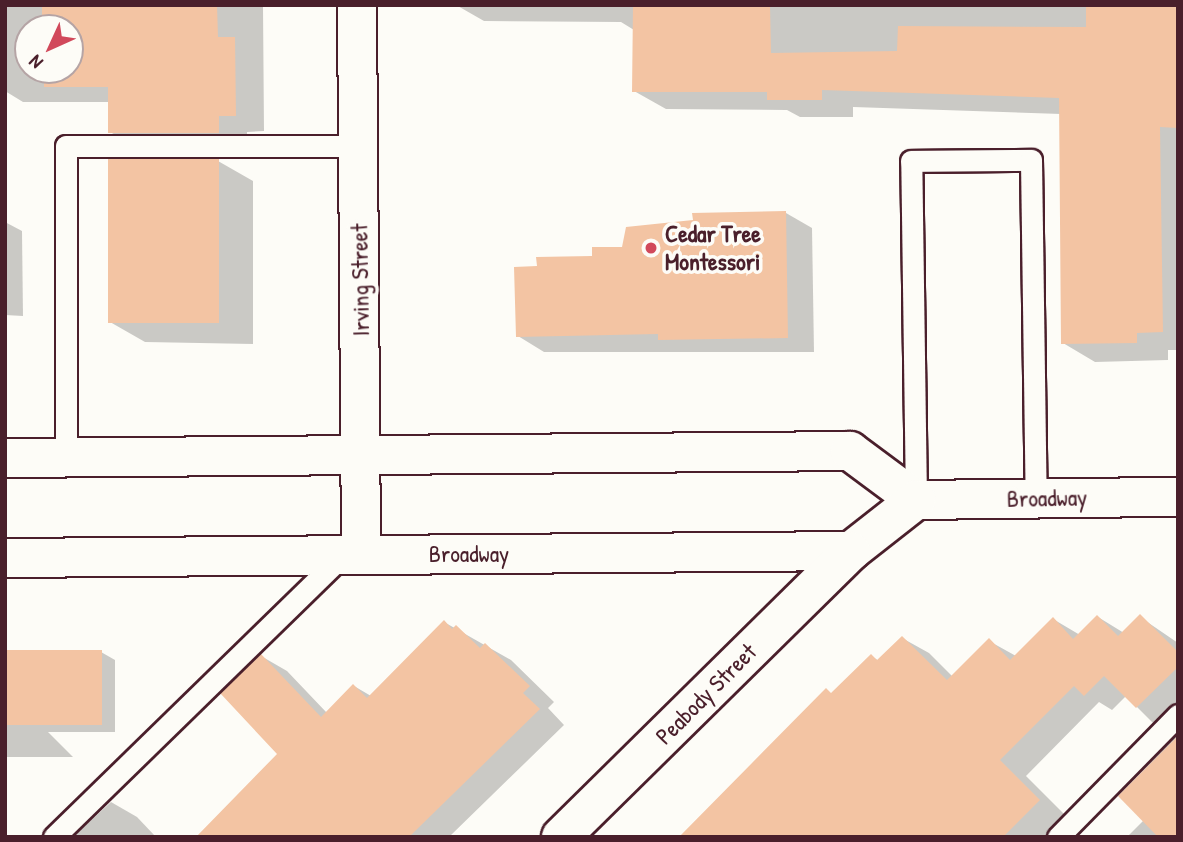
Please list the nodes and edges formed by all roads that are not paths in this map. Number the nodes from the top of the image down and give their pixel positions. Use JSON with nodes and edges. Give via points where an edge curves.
{"nodes":[{"id":1,"x":357,"y":5,"type":"edge"},
{"id":2,"x":358,"y":146,"type":"junction"},
{"id":3,"x":361,"y":455,"type":"junction"},
{"id":4,"x":66,"y":457,"type":"junction"},
{"id":5,"x":5,"y":458,"type":"edge"},
{"id":6,"x":1178,"y":497,"type":"edge"},
{"id":7,"x":1036,"y":498,"type":"junction"},
{"id":8,"x":916,"y":499,"type":"junction"},
{"id":9,"x":851,"y":551,"type":"junction"},
{"id":10,"x":352,"y":555,"type":"junction"},
{"id":11,"x":5,"y":558,"type":"edge"},
{"id":12,"x":1178,"y":715,"type":"edge"},
{"id":13,"x":54,"y":837,"type":"edge"},
{"id":14,"x":561,"y":837,"type":"edge"},
{"id":15,"x":1058,"y":837,"type":"edge"}],
"edges":[{"from":1,"to":2,"type":"street","name":"Irving Street"},
{"from":2,"to":3,"type":"street","name":"Irving Street"},
{"from":2,"to":4,"type":"lane","via":[[66,146]]},
{"from":3,"to":4,"type":"street"},
{"from":3,"to":8,"type":"street","via":[[850,451]]},
{"from":3,"to":10,"type":"street","name":"Irving Street"},
{"from":4,"to":5,"type":"street"},
{"from":6,"to":7,"type":"street","name":"Broadway"},
{"from":7,"to":8,"type":"street","name":"Broadway"},
{"from":7,"to":8,"type":"lane","via":[[1031,160],[911,161]]},
{"from":8,"to":9,"type":"street"},
{"from":9,"to":10,"type":"street","name":"Broadway"},
{"from":9,"to":14,"type":"street","name":"Peabody Street"},
{"from":10,"to":11,"type":"street","name":"Broadway"},
{"from":10,"to":13,"type":"lane"},
{"from":12,"to":15,"type":"lane"}]}
